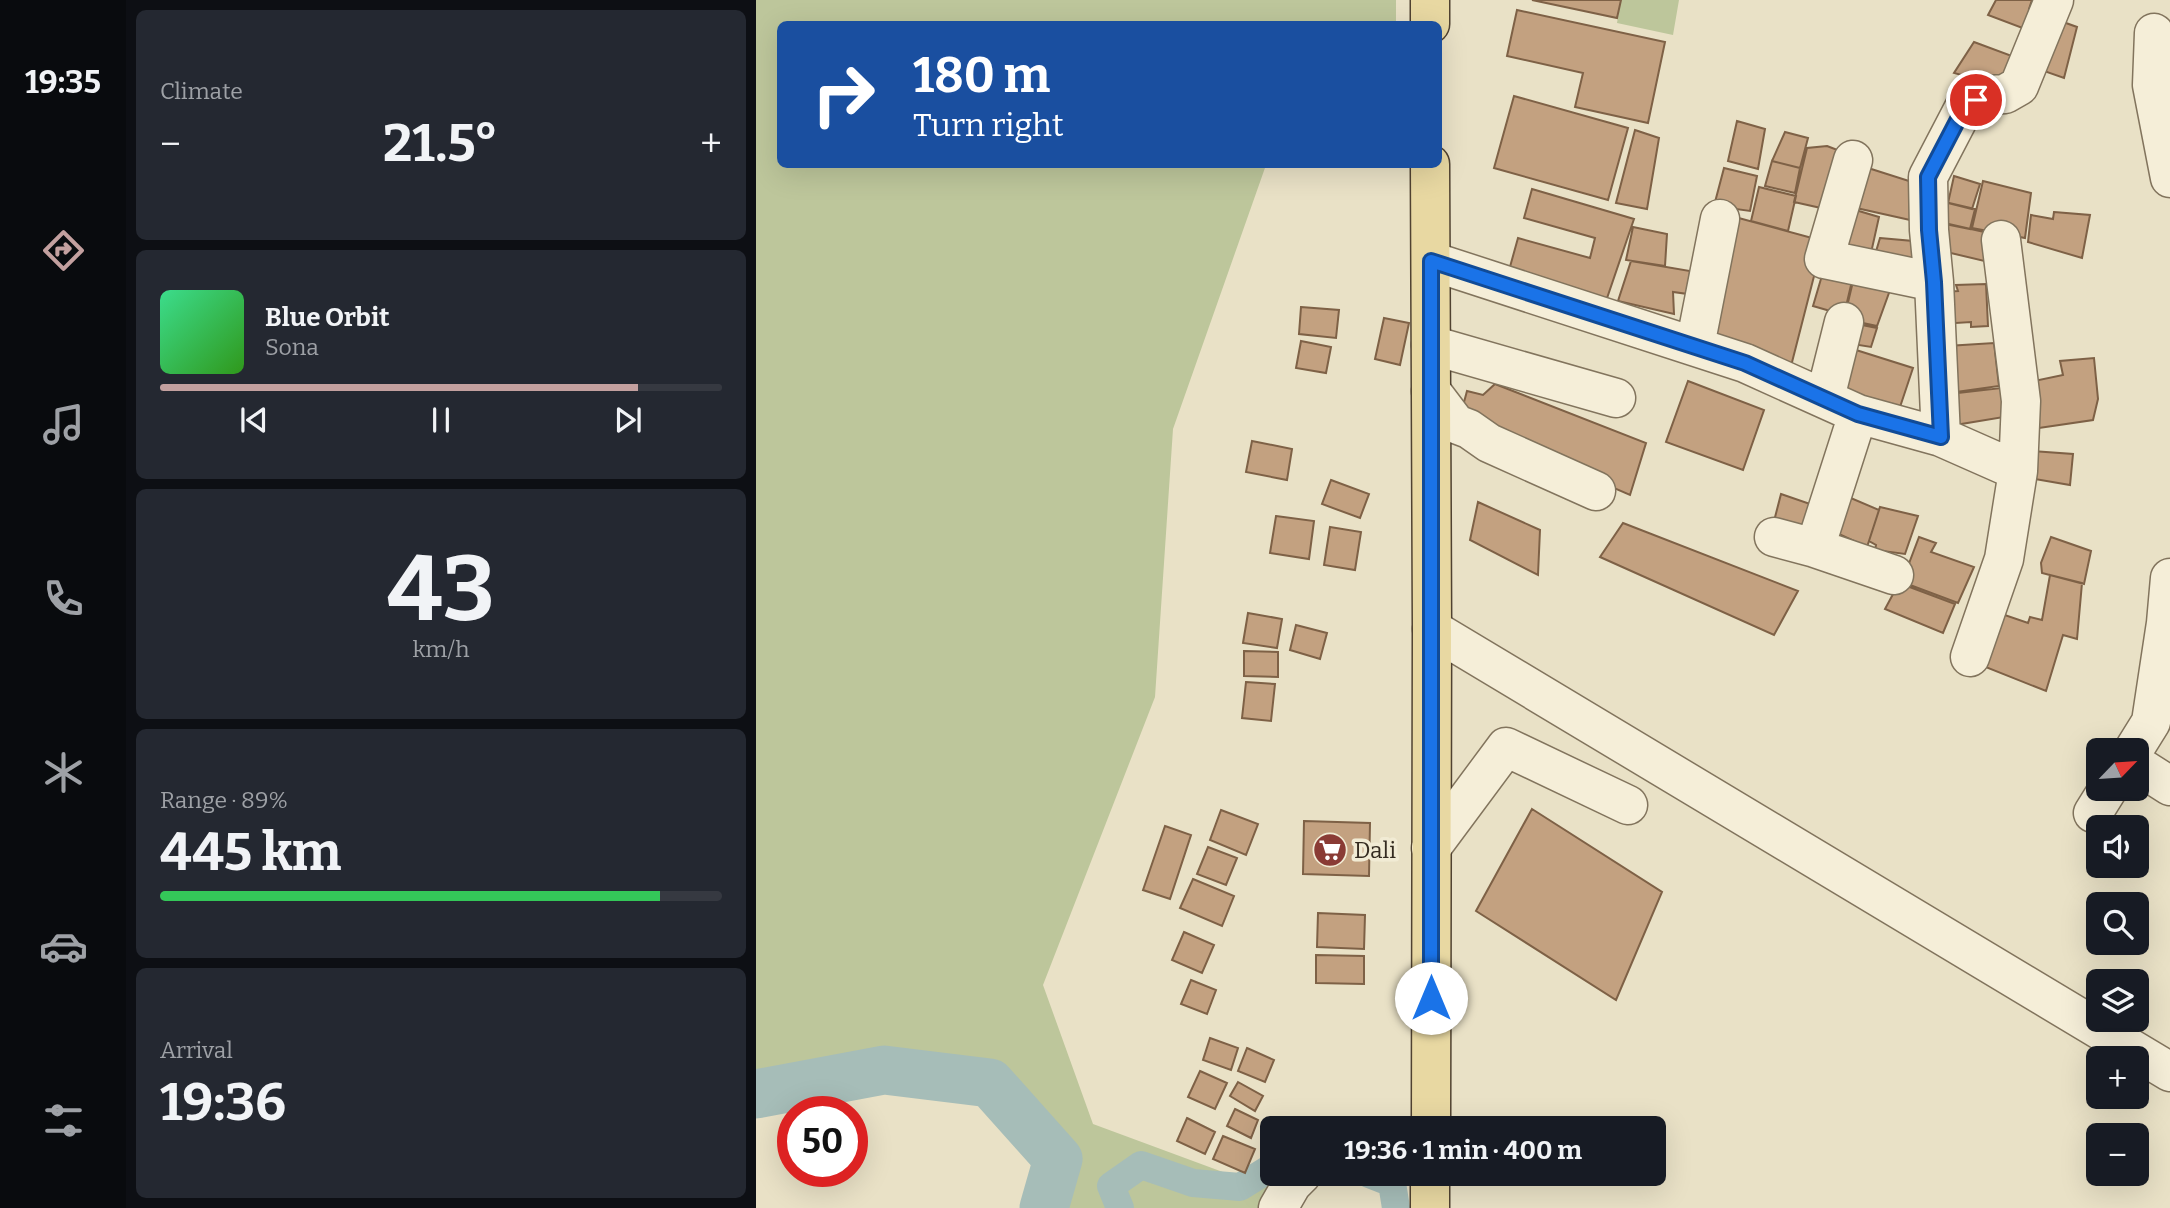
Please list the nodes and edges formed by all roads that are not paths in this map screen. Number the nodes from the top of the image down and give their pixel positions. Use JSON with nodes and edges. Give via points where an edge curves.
{"nodes":[{"id":1,"x":1430,"y":0,"type":"edge"},
{"id":2,"x":2054,"y":0,"type":"edge"},
{"id":3,"x":1430,"y":21,"type":"edge"},
{"id":4,"x":2170,"y":47,"type":"edge"},
{"id":5,"x":1853,"y":160,"type":"dead end"},
{"id":6,"x":1430,"y":168,"type":"edge"},
{"id":7,"x":2170,"y":178,"type":"edge"},
{"id":8,"x":1720,"y":219,"type":"dead end"},
{"id":9,"x":2001,"y":240,"type":"dead end"},
{"id":10,"x":1431,"y":261,"type":"junction"},
{"id":11,"x":1934,"y":282,"type":"junction"},
{"id":12,"x":1844,"y":323,"type":"dead end"},
{"id":13,"x":1431,"y":345,"type":"junction"},
{"id":14,"x":1695,"y":346,"type":"junction"},
{"id":15,"x":1431,"y":391,"type":"junction"},
{"id":16,"x":1616,"y":398,"type":"dead end"},
{"id":17,"x":1842,"y":406,"type":"junction"},
{"id":18,"x":1941,"y":437,"type":"junction"},
{"id":19,"x":2018,"y":471,"type":"junction"},
{"id":20,"x":1596,"y":491,"type":"dead end"},
{"id":21,"x":1774,"y":537,"type":"dead end"},
{"id":22,"x":1815,"y":548,"type":"junction"},
{"id":23,"x":1894,"y":575,"type":"dead end"},
{"id":24,"x":2170,"y":578,"type":"edge"},
{"id":25,"x":2168,"y":624,"type":"edge"},
{"id":26,"x":1432,"y":629,"type":"junction"},
{"id":27,"x":1970,"y":657,"type":"dead end"},
{"id":28,"x":2141,"y":738,"type":"edge"},
{"id":29,"x":2149,"y":773,"type":"edge"},
{"id":30,"x":2170,"y":786,"type":"edge"},
{"id":31,"x":1628,"y":805,"type":"dead end"},
{"id":32,"x":1431,"y":848,"type":"junction"},
{"id":33,"x":2170,"y":1072,"type":"edge"},
{"id":34,"x":1431,"y":1116,"type":"edge"},
{"id":35,"x":1291,"y":1186,"type":"edge"},
{"id":36,"x":1430,"y":1186,"type":"edge"},
{"id":37,"x":1278,"y":1208,"type":"edge"},
{"id":38,"x":1430,"y":1208,"type":"edge"}],
"edges":[{"from":1,"to":3,"type":"main road"},
{"from":2,"to":11,"type":"street","via":[[2019,86],[1965,106],[1928,177]]},
{"from":4,"to":7,"type":"street","via":[[2154,33],[2152,85]]},
{"from":5,"to":11,"type":"street","via":[[1824,259]]},
{"from":6,"to":10,"type":"main road"},
{"from":8,"to":14,"type":"street"},
{"from":9,"to":19,"type":"street","via":[[2021,401]]},
{"from":10,"to":13,"type":"main road"},
{"from":10,"to":14,"type":"street"},
{"from":11,"to":18,"type":"street"},
{"from":12,"to":17,"type":"street"},
{"from":13,"to":15,"type":"main road"},
{"from":13,"to":16,"type":"street"},
{"from":14,"to":17,"type":"street"},
{"from":15,"to":20,"type":"street","via":[[1457,424]]},
{"from":15,"to":26,"type":"main road"},
{"from":17,"to":18,"type":"street"},
{"from":17,"to":22,"type":"street"},
{"from":18,"to":19,"type":"street"},
{"from":19,"to":27,"type":"street","via":[[2004,559]]},
{"from":21,"to":22,"type":"street"},
{"from":22,"to":23,"type":"street"},
{"from":24,"to":25,"type":"street"},
{"from":25,"to":28,"type":"street","via":[[2151,722]]},
{"from":26,"to":32,"type":"main road"},
{"from":26,"to":33,"type":"street"},
{"from":29,"to":30,"type":"street"},
{"from":31,"to":32,"type":"street","via":[[1506,747]]},
{"from":32,"to":34,"type":"main road"},
{"from":35,"to":37,"type":"street"},
{"from":36,"to":38,"type":"main road"}]}
